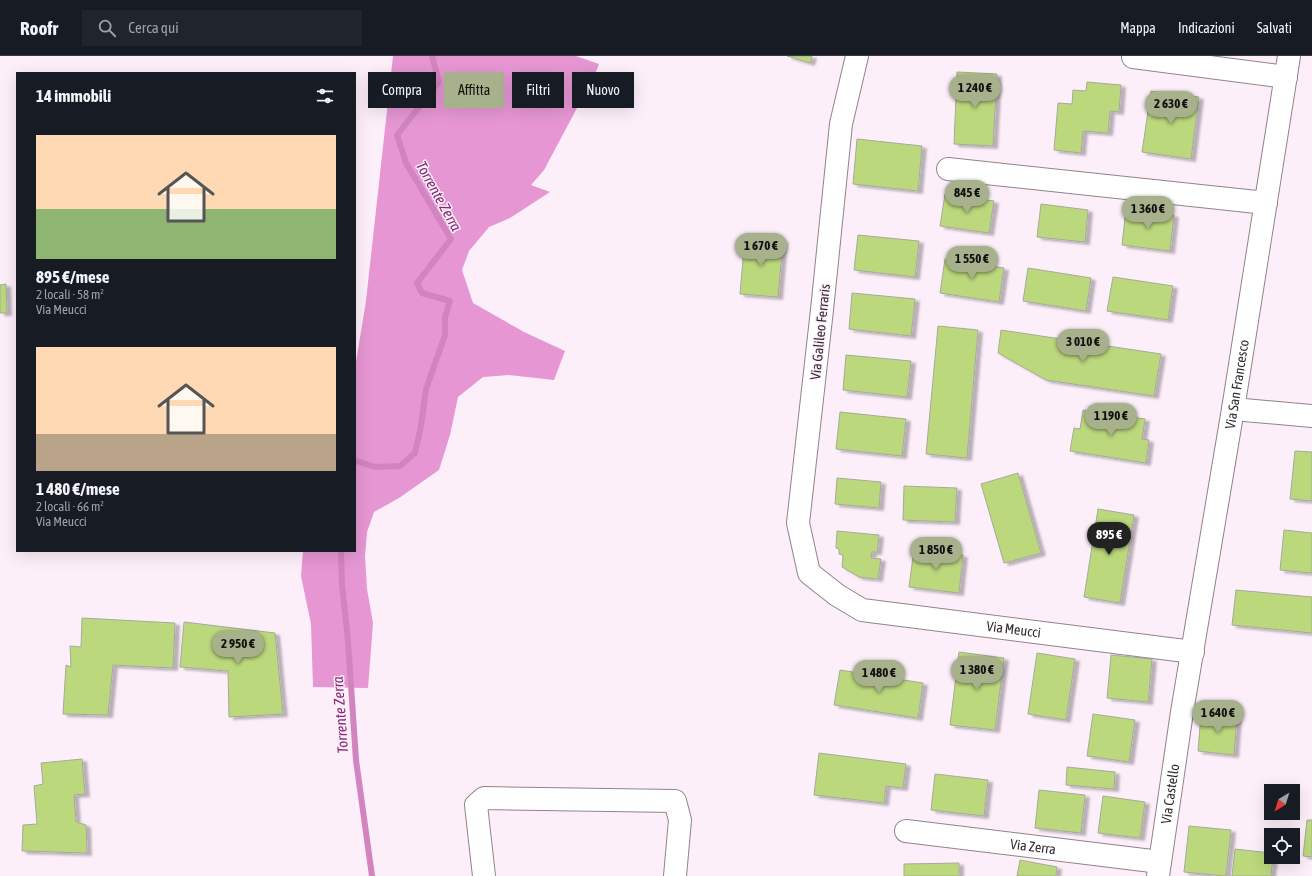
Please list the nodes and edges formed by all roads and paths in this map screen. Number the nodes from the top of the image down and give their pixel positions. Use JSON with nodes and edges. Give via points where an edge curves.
{"nodes":[{"id":1,"x":857,"y":56,"type":"edge"},
{"id":2,"x":1289,"y":56,"type":"edge"},
{"id":3,"x":1133,"y":57,"type":"edge"},
{"id":4,"x":1286,"y":77,"type":"junction"},
{"id":5,"x":948,"y":169,"type":"dead end"},
{"id":6,"x":1266,"y":203,"type":"junction"},
{"id":7,"x":1233,"y":409,"type":"junction"},
{"id":8,"x":1312,"y":416,"type":"edge"},
{"id":9,"x":837,"y":595,"type":"joint"},
{"id":10,"x":1193,"y":652,"type":"junction"},
{"id":11,"x":1182,"y":712,"type":"joint"},
{"id":12,"x":906,"y":831,"type":"dead end"},
{"id":13,"x":1159,"y":869,"type":"edge"},
{"id":14,"x":484,"y":876,"type":"edge"},
{"id":15,"x":675,"y":876,"type":"edge"}],
"edges":[{"from":1,"to":9,"type":"street","name":"Via Galileo Ferraris","via":[[841,124],[798,523],[809,573]]},
{"from":2,"to":4,"type":"street","name":"Via San Francesco"},
{"from":3,"to":4,"type":"street"},
{"from":4,"to":6,"type":"street","name":"Via San Francesco"},
{"from":5,"to":6,"type":"street"},
{"from":6,"to":7,"type":"street","name":"Via San Francesco"},
{"from":7,"to":8,"type":"street"},
{"from":7,"to":10,"type":"street","name":"Via San Francesco"},
{"from":9,"to":10,"type":"street","name":"Via Meucci","via":[[862,610]]},
{"from":10,"to":11,"type":"street","name":"Via San Francesco"},
{"from":11,"to":13,"type":"street","name":"Via Castello"},
{"from":12,"to":13,"type":"street","name":"Via Zerra"},
{"from":14,"to":15,"type":"street","via":[[476,805],[484,798],[674,801],[680,820]]}]}
